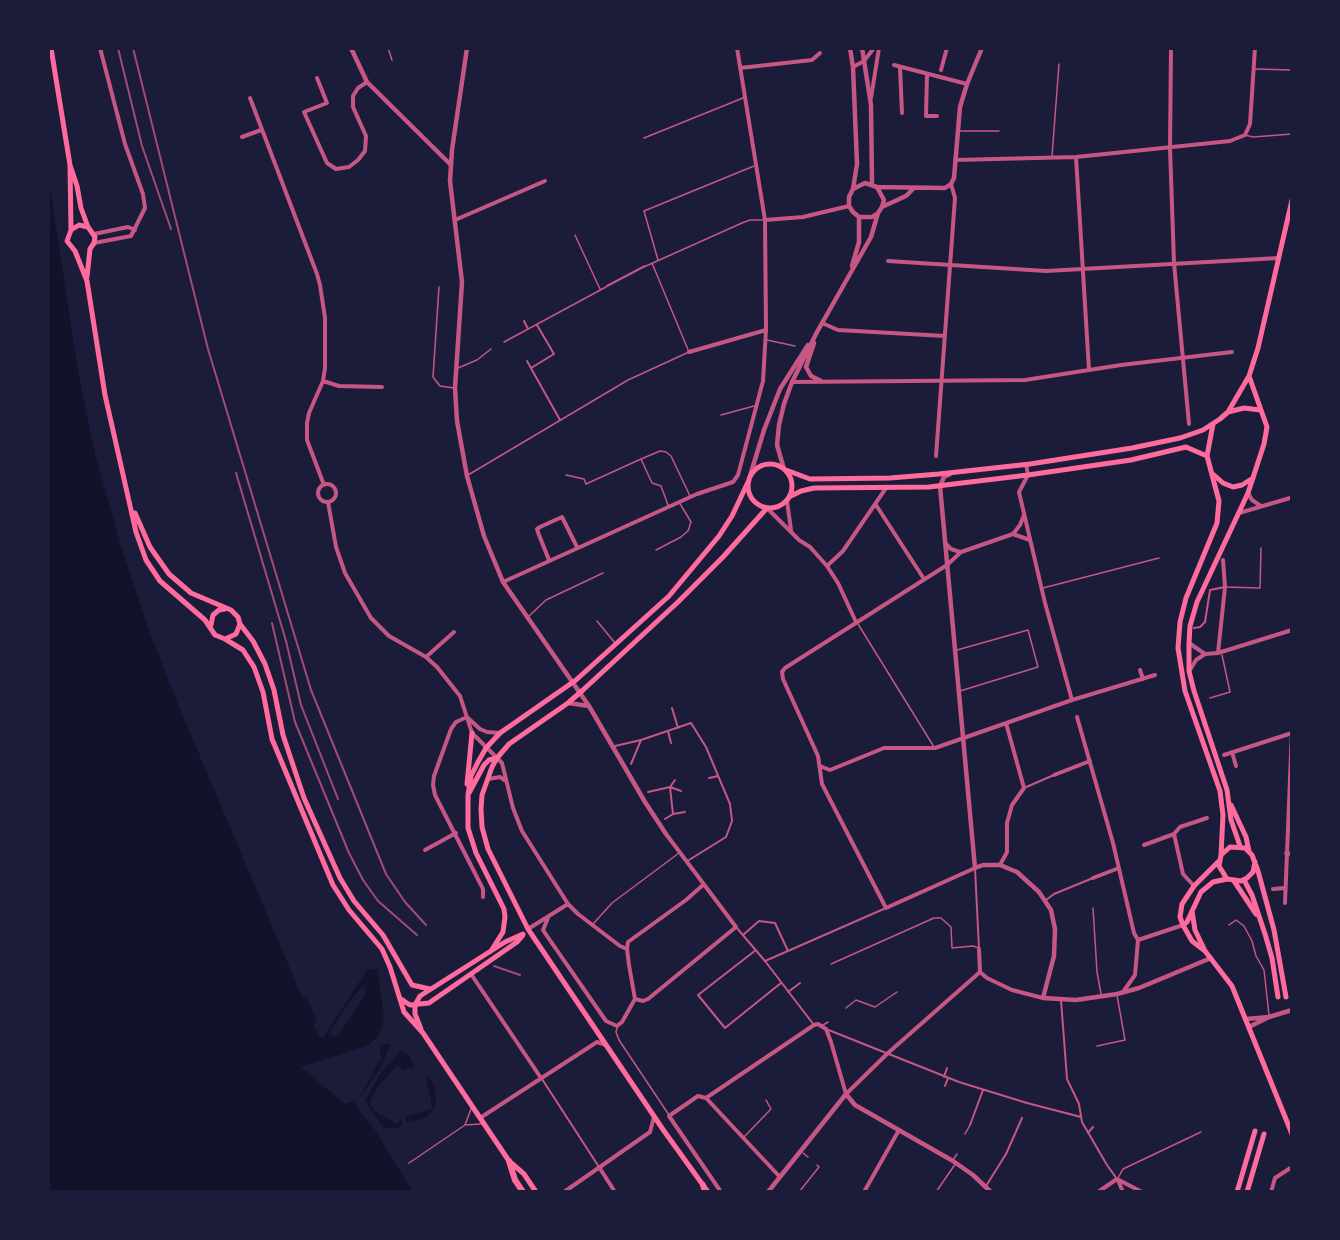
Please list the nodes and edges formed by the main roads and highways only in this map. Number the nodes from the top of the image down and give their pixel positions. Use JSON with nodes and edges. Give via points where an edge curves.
{"nodes":[{"id":1,"x":51,"y":48,"type":"edge"},
{"id":2,"x":70,"y":165,"type":"junction"},
{"id":3,"x":1292,"y":200,"type":"edge"},
{"id":4,"x":88,"y":227,"type":"junction"},
{"id":5,"x":71,"y":230,"type":"junction"},
{"id":6,"x":90,"y":249,"type":"junction"},
{"id":7,"x":75,"y":251,"type":"junction"},
{"id":8,"x":87,"y":281,"type":"junction"},
{"id":9,"x":1250,"y":376,"type":"junction"},
{"id":10,"x":1260,"y":410,"type":"junction"},
{"id":11,"x":1228,"y":412,"type":"junction"},
{"id":12,"x":1213,"y":424,"type":"junction"},
{"id":13,"x":1207,"y":456,"type":"junction"},
{"id":14,"x":785,"y":469,"type":"junction"},
{"id":15,"x":1214,"y":475,"type":"junction"},
{"id":16,"x":750,"y":478,"type":"junction"},
{"id":17,"x":1253,"y":478,"type":"junction"},
{"id":18,"x":788,"y":499,"type":"junction"},
{"id":19,"x":131,"y":503,"type":"junction"},
{"id":20,"x":767,"y":508,"type":"junction"},
{"id":21,"x":226,"y":609,"type":"junction"},
{"id":22,"x":240,"y":624,"type":"junction"},
{"id":23,"x":211,"y":625,"type":"junction"},
{"id":24,"x":225,"y":639,"type":"junction"},
{"id":25,"x":472,"y":733,"type":"road end"},
{"id":26,"x":497,"y":758,"type":"junction"},
{"id":27,"x":468,"y":795,"type":"junction"},
{"id":28,"x":1229,"y":799,"type":"junction"},
{"id":29,"x":1240,"y":846,"type":"junction"},
{"id":30,"x":1249,"y":850,"type":"junction"},
{"id":31,"x":1220,"y":858,"type":"junction"},
{"id":32,"x":1255,"y":862,"type":"junction"},
{"id":33,"x":1227,"y":879,"type":"junction"},
{"id":34,"x":1244,"y":880,"type":"junction"},
{"id":35,"x":1234,"y":881,"type":"junction"},
{"id":36,"x":1192,"y":911,"type":"junction"},
{"id":37,"x":1258,"y":918,"type":"junction"},
{"id":38,"x":1184,"y":926,"type":"junction"},
{"id":39,"x":526,"y":932,"type":"junction"},
{"id":40,"x":491,"y":951,"type":"junction"},
{"id":41,"x":1205,"y":951,"type":"junction"},
{"id":42,"x":430,"y":989,"type":"junction"},
{"id":43,"x":399,"y":997,"type":"junction"},
{"id":44,"x":1278,"y":997,"type":"dead end"},
{"id":45,"x":1286,"y":997,"type":"dead end"},
{"id":46,"x":415,"y":1005,"type":"junction"},
{"id":47,"x":423,"y":1033,"type":"junction"},
{"id":48,"x":1255,"y":1131,"type":"dead end"},
{"id":49,"x":1264,"y":1134,"type":"dead end"},
{"id":50,"x":1292,"y":1134,"type":"edge"},
{"id":51,"x":509,"y":1161,"type":"junction"},
{"id":52,"x":705,"y":1190,"type":"edge"},
{"id":53,"x":523,"y":1192,"type":"edge"},
{"id":54,"x":536,"y":1192,"type":"edge"},
{"id":55,"x":1237,"y":1192,"type":"edge"},
{"id":56,"x":1247,"y":1192,"type":"edge"}],
"edges":[{"from":1,"to":2,"type":"main road"},
{"from":2,"to":4,"type":"main road"},
{"from":2,"to":5,"type":"main road"},
{"from":3,"to":9,"type":"main road"},
{"from":4,"to":5,"type":"main road","via":[[79,225]]},
{"from":4,"to":6,"type":"main road","via":[[94,234]]},
{"from":5,"to":7,"type":"main road","via":[[67,241]]},
{"from":6,"to":7,"type":"main road"},
{"from":6,"to":8,"type":"main road"},
{"from":7,"to":8,"type":"main road"},
{"from":8,"to":19,"type":"main road","via":[[105,395]]},
{"from":9,"to":10,"type":"main road"},
{"from":9,"to":11,"type":"main road"},
{"from":10,"to":11,"type":"main road"},
{"from":10,"to":17,"type":"main road","via":[[1267,427]]},
{"from":11,"to":12,"type":"main road"},
{"from":12,"to":13,"type":"main road"},
{"from":12,"to":14,"type":"main road","via":[[1190,435],[1151,444],[952,473],[810,478]]},
{"from":13,"to":15,"type":"main road"},
{"from":13,"to":18,"type":"main road","via":[[1186,447],[1131,460],[940,486],[814,488]]},
{"from":14,"to":16,"type":"main road","via":[[766,464]]},
{"from":14,"to":18,"type":"main road","via":[[792,483]]},
{"from":15,"to":17,"type":"main road","via":[[1233,487]]},
{"from":15,"to":31,"type":"main road","via":[[1219,501],[1217,523],[1186,598],[1178,648],[1185,691],[1220,791]]},
{"from":16,"to":20,"type":"main road","via":[[748,489],[752,498]]},
{"from":16,"to":27,"type":"main road","via":[[732,517],[669,596],[573,682],[500,733],[486,748],[471,776]]},
{"from":17,"to":28,"type":"main road","via":[[1190,626],[1189,671]]},
{"from":18,"to":20,"type":"main road","via":[[776,508]]},
{"from":19,"to":21,"type":"main road","via":[[150,547],[169,574],[191,593]]},
{"from":19,"to":23,"type":"main road","via":[[136,532],[154,573]]},
{"from":20,"to":26,"type":"main road","via":[[678,602],[580,693],[516,738]]},
{"from":21,"to":22,"type":"main road","via":[[235,612]]},
{"from":21,"to":23,"type":"main road","via":[[213,615]]},
{"from":22,"to":24,"type":"main road","via":[[236,634]]},
{"from":22,"to":42,"type":"main road","via":[[266,664],[301,788],[340,878],[383,935],[412,985]]},
{"from":23,"to":24,"type":"main road","via":[[215,635]]},
{"from":24,"to":43,"type":"main road","via":[[243,650],[254,667],[272,739],[323,865],[349,909],[382,949]]},
{"from":25,"to":27,"type":"main road"},
{"from":26,"to":27,"type":"main road","via":[[484,765]]},
{"from":26,"to":39,"type":"main road","via":[[487,779],[482,827]]},
{"from":27,"to":40,"type":"main road","via":[[468,828],[504,909],[503,932]]},
{"from":28,"to":29,"type":"main road"},
{"from":28,"to":30,"type":"main road"},
{"from":29,"to":30,"type":"main road"},
{"from":29,"to":31,"type":"main road","via":[[1230,847]]},
{"from":30,"to":32,"type":"main road"},
{"from":31,"to":33,"type":"main road","via":[[1221,872]]},
{"from":31,"to":38,"type":"main road","via":[[1182,904],[1180,917]]},
{"from":32,"to":34,"type":"main road"},
{"from":32,"to":45,"type":"main road","via":[[1274,930]]},
{"from":33,"to":35,"type":"main road"},
{"from":33,"to":36,"type":"main road","via":[[1204,888]]},
{"from":34,"to":35,"type":"main road"},
{"from":34,"to":37,"type":"main road"},
{"from":35,"to":37,"type":"main road"},
{"from":36,"to":38,"type":"main road"},
{"from":36,"to":41,"type":"main road","via":[[1195,930]]},
{"from":37,"to":44,"type":"main road","via":[[1272,958]]},
{"from":38,"to":41,"type":"main road","via":[[1191,941]]},
{"from":39,"to":40,"type":"main road"},
{"from":39,"to":46,"type":"main road","via":[[518,942],[429,1003]]},
{"from":39,"to":52,"type":"main road"},
{"from":40,"to":42,"type":"main road"},
{"from":41,"to":50,"type":"main road","via":[[1232,986]]},
{"from":42,"to":46,"type":"main road"},
{"from":43,"to":46,"type":"main road","via":[[404,1003]]},
{"from":43,"to":47,"type":"main road","via":[[404,1012]]},
{"from":46,"to":47,"type":"main road"},
{"from":47,"to":51,"type":"main road"},
{"from":48,"to":55,"type":"main road"},
{"from":49,"to":56,"type":"main road"},
{"from":51,"to":53,"type":"highway"},
{"from":51,"to":54,"type":"main road"}]}
